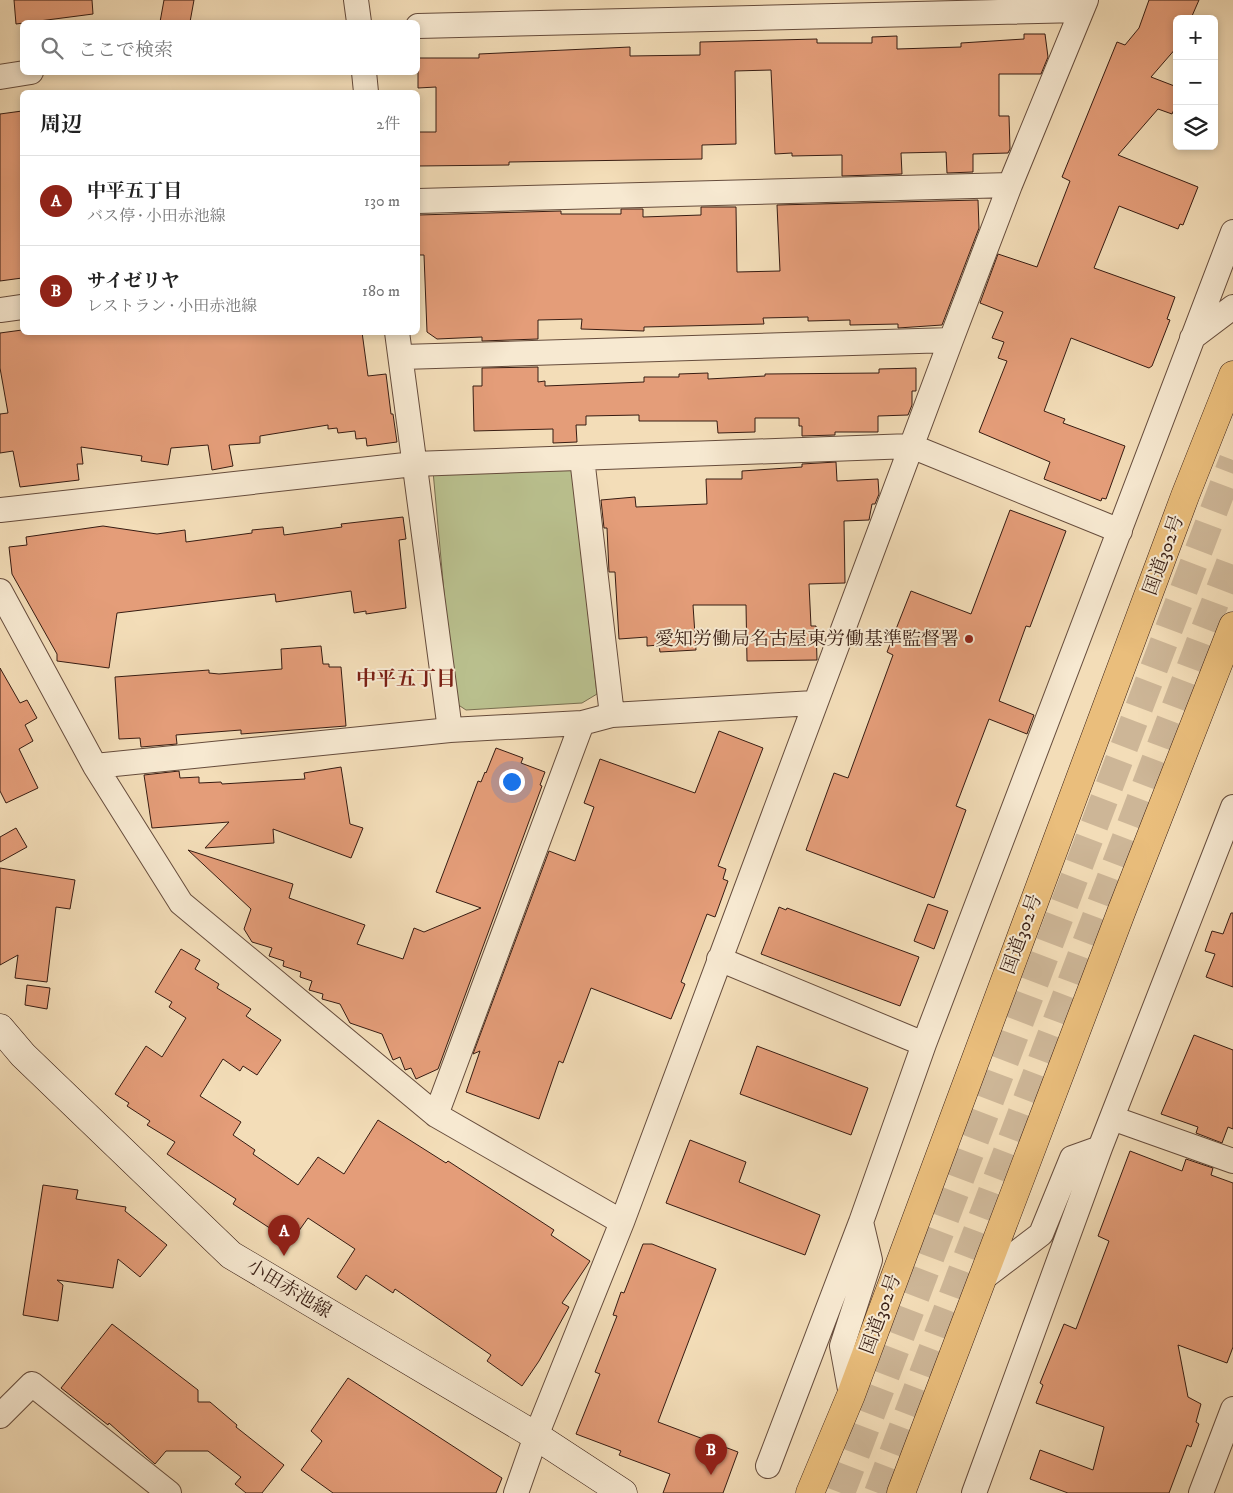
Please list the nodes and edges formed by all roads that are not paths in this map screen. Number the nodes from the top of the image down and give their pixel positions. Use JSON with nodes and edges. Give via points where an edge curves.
{"nodes":[{"id":1,"x":356,"y":0,"type":"edge"},
{"id":2,"x":1083,"y":5,"type":"edge"},
{"id":3,"x":359,"y":20,"type":"edge"},
{"id":4,"x":420,"y":26,"type":"edge"},
{"id":5,"x":20,"y":74,"type":"edge"},
{"id":6,"x":364,"y":75,"type":"edge"},
{"id":7,"x":0,"y":77,"type":"edge"},
{"id":8,"x":366,"y":90,"type":"edge"},
{"id":9,"x":1010,"y":185,"type":"junction"},
{"id":10,"x":420,"y":201,"type":"edge"},
{"id":11,"x":1233,"y":232,"type":"edge"},
{"id":12,"x":20,"y":307,"type":"edge"},
{"id":13,"x":1233,"y":307,"type":"edge"},
{"id":14,"x":0,"y":310,"type":"edge"},
{"id":15,"x":398,"y":335,"type":"edge"},
{"id":16,"x":1192,"y":338,"type":"junction"},
{"id":17,"x":950,"y":340,"type":"junction"},
{"id":18,"x":402,"y":357,"type":"junction"},
{"id":19,"x":1233,"y":374,"type":"edge"},
{"id":20,"x":910,"y":446,"type":"junction"},
{"id":21,"x":582,"y":458,"type":"junction"},
{"id":22,"x":414,"y":464,"type":"junction"},
{"id":23,"x":0,"y":510,"type":"edge"},
{"id":24,"x":1120,"y":531,"type":"junction"},
{"id":25,"x":0,"y":592,"type":"edge"},
{"id":26,"x":1233,"y":626,"type":"edge"},
{"id":27,"x":814,"y":702,"type":"junction"},
{"id":28,"x":612,"y":715,"type":"junction"},
{"id":29,"x":582,"y":723,"type":"junction"},
{"id":30,"x":450,"y":730,"type":"junction"},
{"id":31,"x":95,"y":766,"type":"junction"},
{"id":32,"x":1233,"y":807,"type":"edge"},
{"id":33,"x":719,"y":959,"type":"junction"},
{"id":34,"x":0,"y":1028,"type":"edge"},
{"id":35,"x":924,"y":1044,"type":"junction"},
{"id":36,"x":436,"y":1116,"type":"junction"},
{"id":37,"x":1112,"y":1118,"type":"junction"},
{"id":38,"x":1100,"y":1148,"type":"junction"},
{"id":39,"x":1233,"y":1161,"type":"edge"},
{"id":40,"x":622,"y":1222,"type":"junction"},
{"id":41,"x":861,"y":1222,"type":"junction"},
{"id":42,"x":982,"y":1279,"type":"junction"},
{"id":43,"x":851,"y":1395,"type":"junction"},
{"id":44,"x":1233,"y":1409,"type":"edge"},
{"id":45,"x":0,"y":1416,"type":"edge"},
{"id":46,"x":536,"y":1436,"type":"junction"},
{"id":47,"x":768,"y":1466,"type":"dead end"},
{"id":48,"x":169,"y":1493,"type":"edge"},
{"id":49,"x":516,"y":1493,"type":"edge"},
{"id":50,"x":622,"y":1493,"type":"edge"},
{"id":51,"x":810,"y":1493,"type":"edge"},
{"id":52,"x":901,"y":1493,"type":"edge"},
{"id":53,"x":974,"y":1493,"type":"edge"},
{"id":54,"x":1201,"y":1493,"type":"edge"}],
"edges":[{"from":1,"to":3,"type":"street"},
{"from":2,"to":4,"type":"street"},
{"from":2,"to":9,"type":"street"},
{"from":5,"to":7,"type":"street"},
{"from":6,"to":8,"type":"street"},
{"from":9,"to":10,"type":"street"},
{"from":9,"to":17,"type":"street"},
{"from":11,"to":16,"type":"street"},
{"from":12,"to":14,"type":"street"},
{"from":13,"to":16,"type":"street"},
{"from":15,"to":18,"type":"street"},
{"from":16,"to":24,"type":"street"},
{"from":17,"to":18,"type":"street"},
{"from":17,"to":20,"type":"street"},
{"from":18,"to":22,"type":"street"},
{"from":19,"to":43,"type":"highway","name":"国道302号"},
{"from":20,"to":21,"type":"street"},
{"from":20,"to":24,"type":"street"},
{"from":20,"to":27,"type":"street"},
{"from":21,"to":22,"type":"street"},
{"from":21,"to":28,"type":"street"},
{"from":22,"to":23,"type":"street"},
{"from":22,"to":30,"type":"street"},
{"from":24,"to":35,"type":"street"},
{"from":25,"to":31,"type":"street"},
{"from":26,"to":42,"type":"highway"},
{"from":27,"to":28,"type":"street"},
{"from":27,"to":33,"type":"street"},
{"from":28,"to":29,"type":"street"},
{"from":29,"to":30,"type":"street"},
{"from":29,"to":36,"type":"street"},
{"from":30,"to":31,"type":"street"},
{"from":31,"to":36,"type":"street","via":[[181,903]]},
{"from":32,"to":37,"type":"street"},
{"from":33,"to":35,"type":"street"},
{"from":33,"to":40,"type":"street"},
{"from":34,"to":46,"type":"street","name":"小田赤池線","via":[[231,1255]]},
{"from":35,"to":41,"type":"street"},
{"from":36,"to":40,"type":"street"},
{"from":37,"to":38,"type":"street"},
{"from":37,"to":39,"type":"street"},
{"from":38,"to":42,"type":"street","via":[[1072,1158],[1041,1234]]},
{"from":38,"to":53,"type":"street"},
{"from":40,"to":46,"type":"street"},
{"from":41,"to":43,"type":"street","via":[[870,1260],[842,1346]]},
{"from":41,"to":47,"type":"street"},
{"from":42,"to":52,"type":"highway"},
{"from":43,"to":51,"type":"highway","name":"国道302号"},
{"from":44,"to":54,"type":"street"},
{"from":45,"to":48,"type":"street","via":[[32,1384]]},
{"from":46,"to":49,"type":"street"},
{"from":46,"to":50,"type":"street","name":"小田赤池線"}]}
